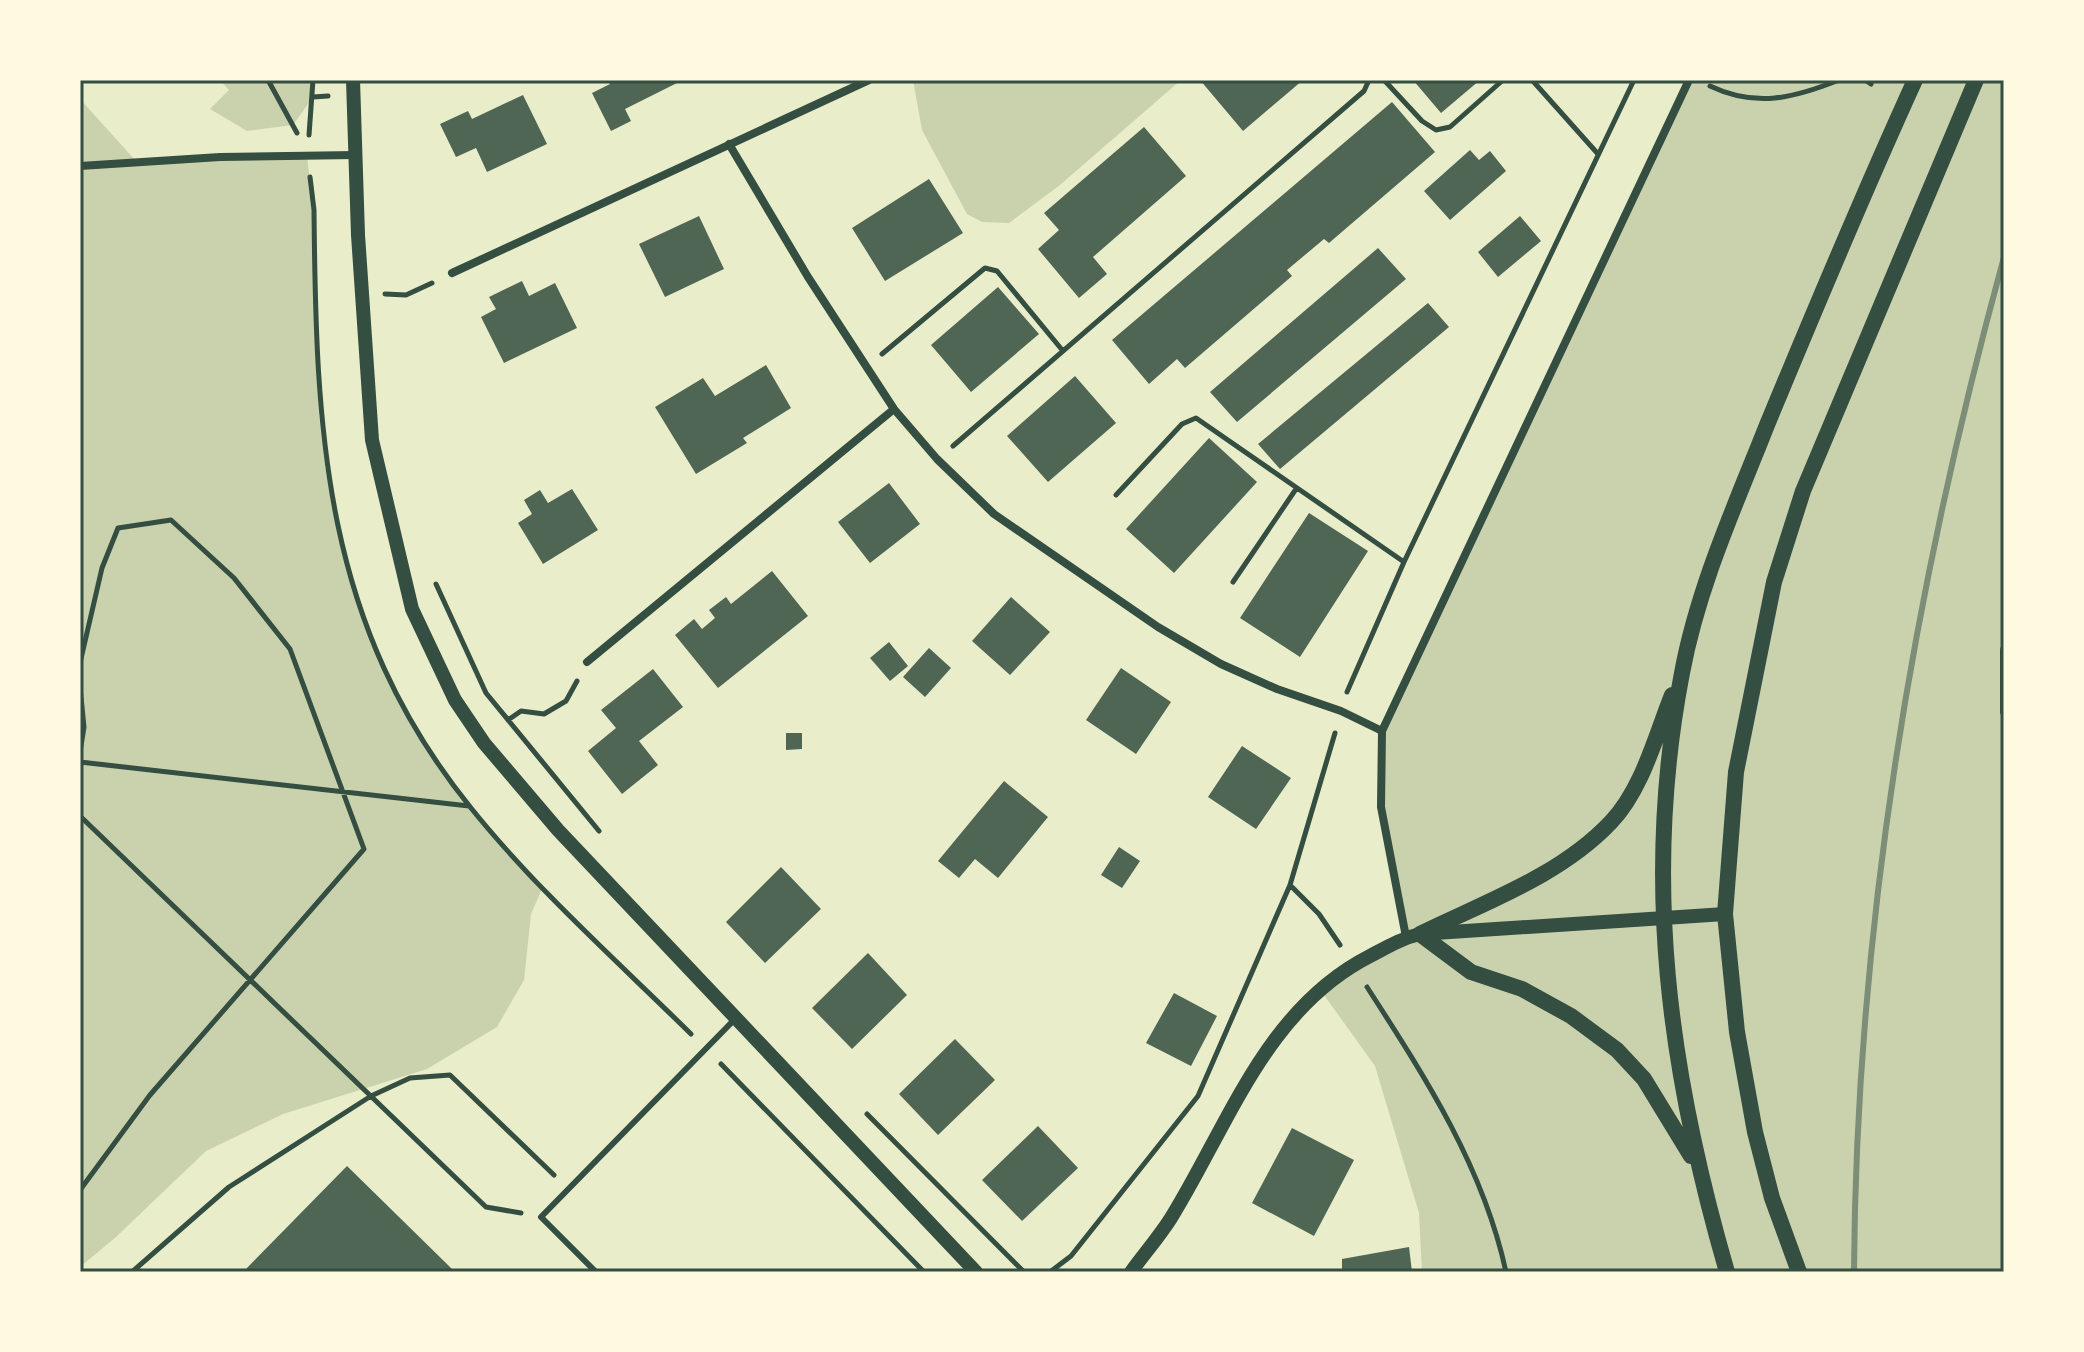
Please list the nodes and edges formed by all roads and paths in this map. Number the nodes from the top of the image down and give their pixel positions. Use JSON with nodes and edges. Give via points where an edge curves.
{"nodes":[{"id":1,"x":268,"y":80,"type":"edge"},
{"id":2,"x":313,"y":80,"type":"edge"},
{"id":3,"x":353,"y":80,"type":"edge"},
{"id":4,"x":869,"y":80,"type":"edge"},
{"id":5,"x":1369,"y":80,"type":"edge"},
{"id":6,"x":1384,"y":80,"type":"edge"},
{"id":7,"x":1503,"y":80,"type":"edge"},
{"id":8,"x":1532,"y":80,"type":"edge"},
{"id":9,"x":1634,"y":80,"type":"edge"},
{"id":10,"x":1689,"y":80,"type":"edge"},
{"id":11,"x":1698,"y":80,"type":"edge"},
{"id":12,"x":1839,"y":80,"type":"edge"},
{"id":13,"x":1915,"y":80,"type":"edge"},
{"id":14,"x":1976,"y":80,"type":"edge"},
{"id":15,"x":729,"y":144,"type":"junction"},
{"id":16,"x":1598,"y":154,"type":"junction"},
{"id":17,"x":355,"y":155,"type":"junction"},
{"id":18,"x":307,"y":156,"type":"junction"},
{"id":19,"x":80,"y":166,"type":"edge"},
{"id":20,"x":452,"y":273,"type":"joint"},
{"id":21,"x":384,"y":283,"type":"dead end"},
{"id":22,"x":385,"y":294,"type":"junction"},
{"id":23,"x":386,"y":307,"type":"dead end"},
{"id":24,"x":1063,"y":351,"type":"junction"},
{"id":25,"x":867,"y":367,"type":"junction"},
{"id":26,"x":894,"y":409,"type":"junction"},
{"id":27,"x":937,"y":459,"type":"junction"},
{"id":28,"x":1296,"y":489,"type":"junction"},
{"id":29,"x":1116,"y":495,"type":"dead end"},
{"id":30,"x":1404,"y":562,"type":"junction"},
{"id":31,"x":435,"y":582,"type":"dead end"},
{"id":32,"x":1233,"y":582,"type":"dead end"},
{"id":33,"x":2004,"y":650,"type":"edge"},
{"id":34,"x":587,"y":662,"type":"joint"},
{"id":35,"x":80,"y":663,"type":"edge"},
{"id":36,"x":1682,"y":671,"type":"junction"},
{"id":37,"x":80,"y":687,"type":"edge"},
{"id":38,"x":1341,"y":711,"type":"junction"},
{"id":39,"x":2004,"y":712,"type":"edge"},
{"id":40,"x":508,"y":720,"type":"junction"},
{"id":41,"x":1382,"y":731,"type":"junction"},
{"id":42,"x":80,"y":752,"type":"edge"},
{"id":43,"x":80,"y":762,"type":"edge"},
{"id":44,"x":343,"y":792,"type":"junction"},
{"id":45,"x":470,"y":807,"type":"junction"},
{"id":46,"x":80,"y":816,"type":"edge"},
{"id":47,"x":604,"y":838,"type":"dead end"},
{"id":48,"x":1290,"y":885,"type":"junction"},
{"id":49,"x":1725,"y":914,"type":"junction"},
{"id":50,"x":1662,"y":918,"type":"junction"},
{"id":51,"x":1413,"y":935,"type":"junction"},
{"id":52,"x":1353,"y":965,"type":"junction"},
{"id":53,"x":250,"y":980,"type":"junction"},
{"id":54,"x":734,"y":1020,"type":"junction"},
{"id":55,"x":706,"y":1049,"type":"junction"},
{"id":56,"x":371,"y":1096,"type":"junction"},
{"id":57,"x":855,"y":1103,"type":"dead end"},
{"id":58,"x":1696,"y":1164,"type":"junction"},
{"id":59,"x":569,"y":1189,"type":"junction"},
{"id":60,"x":80,"y":1190,"type":"edge"},
{"id":61,"x":541,"y":1217,"type":"junction"},
{"id":62,"x":132,"y":1272,"type":"edge"},
{"id":63,"x":596,"y":1272,"type":"edge"},
{"id":64,"x":924,"y":1272,"type":"edge"},
{"id":65,"x":976,"y":1272,"type":"edge"},
{"id":66,"x":1024,"y":1272,"type":"edge"},
{"id":67,"x":1050,"y":1272,"type":"edge"},
{"id":68,"x":1131,"y":1272,"type":"edge"},
{"id":69,"x":1506,"y":1272,"type":"edge"},
{"id":70,"x":1727,"y":1272,"type":"edge"},
{"id":71,"x":1799,"y":1272,"type":"edge"}],
"edges":[{"from":1,"to":18,"type":"path"},
{"from":2,"to":18,"type":"path"},
{"from":3,"to":17,"type":"street"},
{"from":4,"to":15,"type":"street"},
{"from":5,"to":24,"type":"path","via":[[1364,91]]},
{"from":6,"to":7,"type":"path","via":[[1436,130],[1450,127]]},
{"from":8,"to":16,"type":"path"},
{"from":9,"to":16,"type":"path"},
{"from":10,"to":41,"type":"street"},
{"from":11,"to":12,"type":"path","via":[[1753,101],[1808,94]]},
{"from":13,"to":36,"type":"main road","via":[[1740,493],[1709,572]]},
{"from":14,"to":49,"type":"main road","via":[[1803,491],[1774,582],[1736,772]]},
{"from":15,"to":20,"type":"street"},
{"from":15,"to":25,"type":"street"},
{"from":16,"to":30,"type":"path"},
{"from":17,"to":18,"type":"street"},
{"from":17,"to":54,"type":"street","via":[[372,440],[412,609],[455,700],[484,743]]},
{"from":18,"to":19,"type":"street"},
{"from":18,"to":45,"type":"path","via":[[314,210],[321,433],[334,523],[379,656],[415,729]]},
{"from":20,"to":22,"type":"path","via":[[406,295]]},
{"from":21,"to":22,"type":"path"},
{"from":22,"to":23,"type":"path"},
{"from":24,"to":25,"type":"path","via":[[997,271],[985,268]]},
{"from":24,"to":27,"type":"path"},
{"from":25,"to":26,"type":"street"},
{"from":26,"to":27,"type":"street"},
{"from":26,"to":34,"type":"street"},
{"from":27,"to":38,"type":"street","via":[[994,514],[1158,627],[1221,664]]},
{"from":28,"to":29,"type":"path","via":[[1196,418],[1182,424]]},
{"from":28,"to":30,"type":"path"},
{"from":28,"to":32,"type":"path"},
{"from":30,"to":38,"type":"path","via":[[1353,672]]},
{"from":31,"to":40,"type":"path","via":[[486,693]]},
{"from":33,"to":39,"type":"street"},
{"from":34,"to":40,"type":"path","via":[[566,701],[544,714],[521,711]]},
{"from":35,"to":44,"type":"path","via":[[102,568],[118,528],[171,520],[234,578],[290,649]]},
{"from":36,"to":50,"type":"main road","via":[[1665,787]]},
{"from":36,"to":51,"type":"main road","via":[[1638,777],[1613,821],[1561,864]]},
{"from":37,"to":42,"type":"path"},
{"from":38,"to":41,"type":"street"},
{"from":38,"to":48,"type":"path"},
{"from":40,"to":47,"type":"path"},
{"from":41,"to":51,"type":"street","via":[[1381,807]]},
{"from":43,"to":44,"type":"path"},
{"from":44,"to":45,"type":"path"},
{"from":44,"to":53,"type":"path","via":[[364,849]]},
{"from":45,"to":55,"type":"path","via":[[542,889]]},
{"from":46,"to":53,"type":"path"},
{"from":48,"to":52,"type":"path","via":[[1319,914]]},
{"from":48,"to":67,"type":"path","via":[[1198,1096],[1071,1256]]},
{"from":49,"to":50,"type":"street"},
{"from":49,"to":71,"type":"main road","via":[[1737,1032],[1755,1132]]},
{"from":50,"to":51,"type":"street"},
{"from":50,"to":58,"type":"main road","via":[[1671,1022]]},
{"from":51,"to":52,"type":"street"},
{"from":51,"to":58,"type":"main road","via":[[1471,972],[1522,989],[1571,1016],[1617,1050],[1644,1079]]},
{"from":52,"to":68,"type":"street","via":[[1319,988],[1282,1027],[1170,1219]]},
{"from":52,"to":69,"type":"path","via":[[1448,1116],[1493,1221]]},
{"from":53,"to":56,"type":"path"},
{"from":53,"to":60,"type":"path","via":[[150,1095]]},
{"from":54,"to":55,"type":"lane"},
{"from":54,"to":65,"type":"street"},
{"from":55,"to":59,"type":"lane"},
{"from":55,"to":64,"type":"path"},
{"from":56,"to":59,"type":"path","via":[[410,1078],[450,1075]]},
{"from":56,"to":61,"type":"path","via":[[486,1207]]},
{"from":56,"to":62,"type":"path","via":[[229,1187]]},
{"from":57,"to":66,"type":"path"},
{"from":58,"to":70,"type":"main road"},
{"from":59,"to":61,"type":"lane"},
{"from":61,"to":63,"type":"lane"}]}
